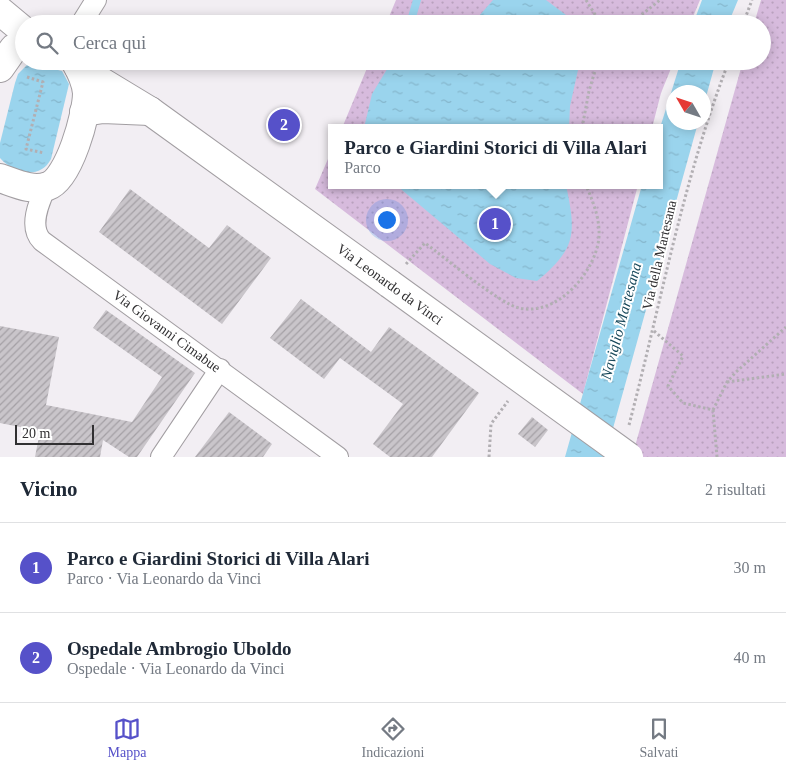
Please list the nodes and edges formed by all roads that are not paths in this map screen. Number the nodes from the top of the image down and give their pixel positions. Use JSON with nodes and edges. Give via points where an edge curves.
{"nodes":[{"id":1,"x":96,"y":0,"type":"edge"},
{"id":2,"x":0,"y":11,"type":"edge"},
{"id":3,"x":87,"y":15,"type":"edge"},
{"id":4,"x":13,"y":50,"type":"edge"},
{"id":5,"x":79,"y":70,"type":"edge"},
{"id":6,"x":85,"y":70,"type":"edge"},
{"id":7,"x":150,"y":110,"type":"junction"},
{"id":8,"x":84,"y":112,"type":"junction"},
{"id":9,"x":0,"y":178,"type":"edge"},
{"id":10,"x":46,"y":187,"type":"junction"},
{"id":11,"x":220,"y":369,"type":"junction"},
{"id":12,"x":161,"y":457,"type":"edge"},
{"id":13,"x":338,"y":457,"type":"edge"},
{"id":14,"x":629,"y":457,"type":"edge"}],
"edges":[{"from":1,"to":3,"type":"street"},
{"from":2,"to":4,"type":"street"},
{"from":5,"to":8,"type":"street","via":[[86,88]]},
{"from":6,"to":7,"type":"street","name":"Via Leonardo da Vinci"},
{"from":7,"to":8,"type":"street"},
{"from":7,"to":14,"type":"street","name":"Via Leonardo da Vinci","bridge":true},
{"from":8,"to":10,"type":"street","via":[[70,159],[58,180]]},
{"from":9,"to":10,"type":"street","via":[[31,187]]},
{"from":10,"to":11,"type":"street","name":"Via Giovanni Cimabue","via":[[38,208],[36,236]]},
{"from":11,"to":12,"type":"street"},
{"from":11,"to":13,"type":"street","name":"Via Giovanni Cimabue"}]}
